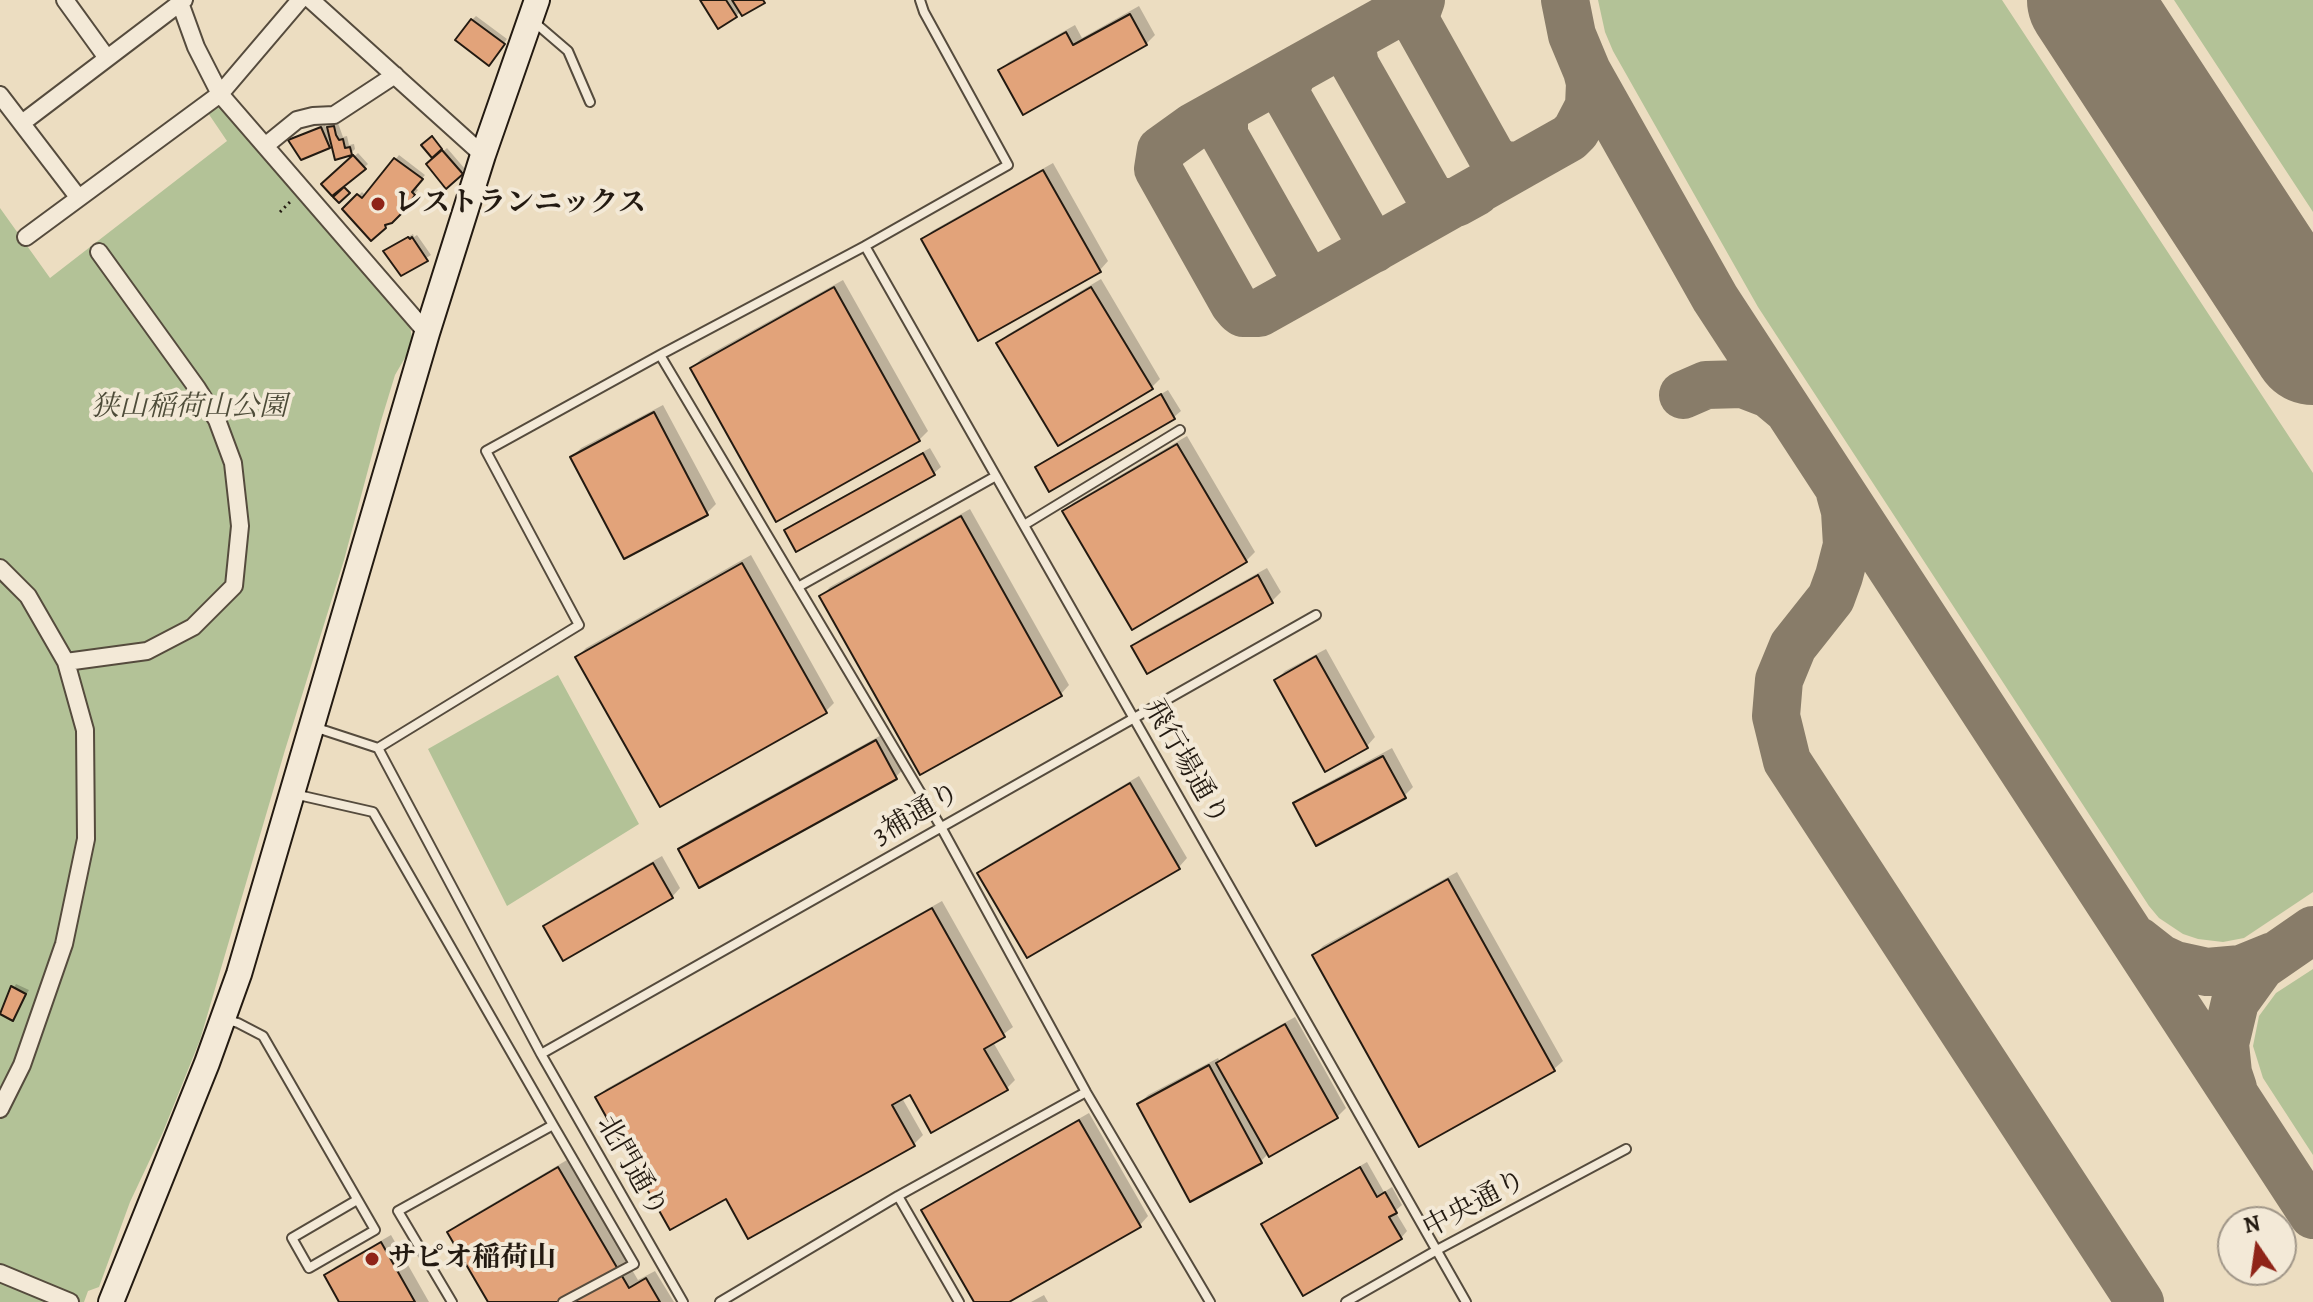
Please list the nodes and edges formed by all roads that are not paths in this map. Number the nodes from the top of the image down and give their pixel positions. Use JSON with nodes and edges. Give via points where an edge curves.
{"nodes":[{"id":1,"x":65,"y":0,"type":"edge"},
{"id":2,"x":300,"y":0,"type":"edge"},
{"id":3,"x":311,"y":0,"type":"edge"},
{"id":4,"x":920,"y":0,"type":"edge"},
{"id":5,"x":181,"y":1,"type":"edge"},
{"id":6,"x":533,"y":9,"type":"edge"},
{"id":7,"x":107,"y":58,"type":"junction"},
{"id":8,"x":395,"y":75,"type":"junction"},
{"id":9,"x":220,"y":94,"type":"junction"},
{"id":10,"x":0,"y":95,"type":"edge"},
{"id":11,"x":590,"y":102,"type":"dead end"},
{"id":12,"x":22,"y":123,"type":"junction"},
{"id":13,"x":265,"y":146,"type":"junction"},
{"id":14,"x":483,"y":155,"type":"junction"},
{"id":15,"x":78,"y":197,"type":"junction"},
{"id":16,"x":26,"y":237,"type":"dead end"},
{"id":17,"x":865,"y":246,"type":"junction"},
{"id":18,"x":99,"y":252,"type":"dead end"},
{"id":19,"x":427,"y":333,"type":"junction"},
{"id":20,"x":660,"y":355,"type":"junction"},
{"id":21,"x":1180,"y":430,"type":"dead end"},
{"id":22,"x":996,"y":476,"type":"junction"},
{"id":23,"x":1024,"y":525,"type":"junction"},
{"id":24,"x":0,"y":568,"type":"edge"},
{"id":25,"x":798,"y":587,"type":"junction"},
{"id":26,"x":1316,"y":615,"type":"dead end"},
{"id":27,"x":66,"y":662,"type":"junction"},
{"id":28,"x":1134,"y":718,"type":"junction"},
{"id":29,"x":313,"y":727,"type":"junction"},
{"id":30,"x":378,"y":748,"type":"junction"},
{"id":31,"x":294,"y":794,"type":"junction"},
{"id":32,"x":941,"y":827,"type":"junction"},
{"id":33,"x":223,"y":1019,"type":"junction"},
{"id":34,"x":541,"y":1054,"type":"junction"},
{"id":35,"x":1086,"y":1092,"type":"junction"},
{"id":36,"x":0,"y":1109,"type":"edge"},
{"id":37,"x":553,"y":1125,"type":"junction"},
{"id":38,"x":1626,"y":1149,"type":"dead end"},
{"id":39,"x":898,"y":1196,"type":"junction"},
{"id":40,"x":357,"y":1200,"type":"junction"},
{"id":41,"x":1437,"y":1250,"type":"junction"},
{"id":42,"x":0,"y":1273,"type":"edge"},
{"id":43,"x":70,"y":1302,"type":"edge"},
{"id":44,"x":111,"y":1302,"type":"edge"},
{"id":45,"x":452,"y":1302,"type":"edge"},
{"id":46,"x":563,"y":1302,"type":"edge"},
{"id":47,"x":683,"y":1302,"type":"edge"},
{"id":48,"x":720,"y":1302,"type":"edge"},
{"id":49,"x":959,"y":1302,"type":"edge"},
{"id":50,"x":1210,"y":1302,"type":"edge"},
{"id":51,"x":1346,"y":1302,"type":"edge"},
{"id":52,"x":1466,"y":1302,"type":"edge"}],
"edges":[{"from":1,"to":7,"type":"street"},
{"from":2,"to":9,"type":"street"},
{"from":3,"to":8,"type":"street"},
{"from":4,"to":17,"type":"lane","via":[[1008,165]]},
{"from":5,"to":7,"type":"street"},
{"from":5,"to":9,"type":"street"},
{"from":6,"to":11,"type":"lane","via":[[568,51]]},
{"from":6,"to":14,"type":"street"},
{"from":7,"to":12,"type":"street"},
{"from":8,"to":13,"type":"street","via":[[334,115],[297,120]]},
{"from":8,"to":14,"type":"street"},
{"from":9,"to":13,"type":"street"},
{"from":9,"to":15,"type":"street"},
{"from":10,"to":12,"type":"street"},
{"from":12,"to":15,"type":"street"},
{"from":13,"to":19,"type":"street"},
{"from":14,"to":19,"type":"street"},
{"from":15,"to":16,"type":"street"},
{"from":17,"to":20,"type":"lane"},
{"from":17,"to":22,"type":"lane","name":"飛行場通り"},
{"from":18,"to":27,"type":"street","via":[[217,420],[233,463],[240,526],[234,586],[193,627],[147,651]]},
{"from":19,"to":29,"type":"street"},
{"from":20,"to":25,"type":"lane"},
{"from":20,"to":30,"type":"lane","via":[[486,451],[579,625]]},
{"from":21,"to":23,"type":"lane"},
{"from":22,"to":23,"type":"lane","name":"飛行場通り"},
{"from":22,"to":25,"type":"lane"},
{"from":23,"to":28,"type":"lane","name":"飛行場通り"},
{"from":24,"to":27,"type":"street","via":[[28,596]]},
{"from":25,"to":32,"type":"lane"},
{"from":26,"to":28,"type":"lane","name":"3補通り"},
{"from":27,"to":36,"type":"street","via":[[85,730],[86,839],[64,944],[22,1065]]},
{"from":28,"to":32,"type":"lane","name":"3補通り"},
{"from":28,"to":41,"type":"lane","name":"飛行場通り"},
{"from":29,"to":30,"type":"lane"},
{"from":29,"to":31,"type":"street"},
{"from":30,"to":34,"type":"lane","name":"北門通り"},
{"from":31,"to":33,"type":"street"},
{"from":31,"to":37,"type":"lane","via":[[373,812]]},
{"from":32,"to":34,"type":"lane","name":"3補通り"},
{"from":32,"to":35,"type":"lane"},
{"from":33,"to":40,"type":"lane","via":[[263,1036]]},
{"from":33,"to":44,"type":"street"},
{"from":34,"to":47,"type":"lane","name":"北門通り"},
{"from":35,"to":39,"type":"lane"},
{"from":35,"to":50,"type":"lane"},
{"from":37,"to":45,"type":"lane","via":[[398,1211]]},
{"from":37,"to":46,"type":"lane","via":[[634,1264]]},
{"from":38,"to":41,"type":"lane","name":"中央通り"},
{"from":39,"to":48,"type":"lane"},
{"from":39,"to":49,"type":"lane"},
{"from":40,"to":40,"type":"lane","via":[[375,1230],[309,1268],[292,1238]]},
{"from":41,"to":51,"type":"lane","name":"中央通り"},
{"from":41,"to":52,"type":"lane","name":"飛行場通り"},
{"from":42,"to":43,"type":"street"}]}
